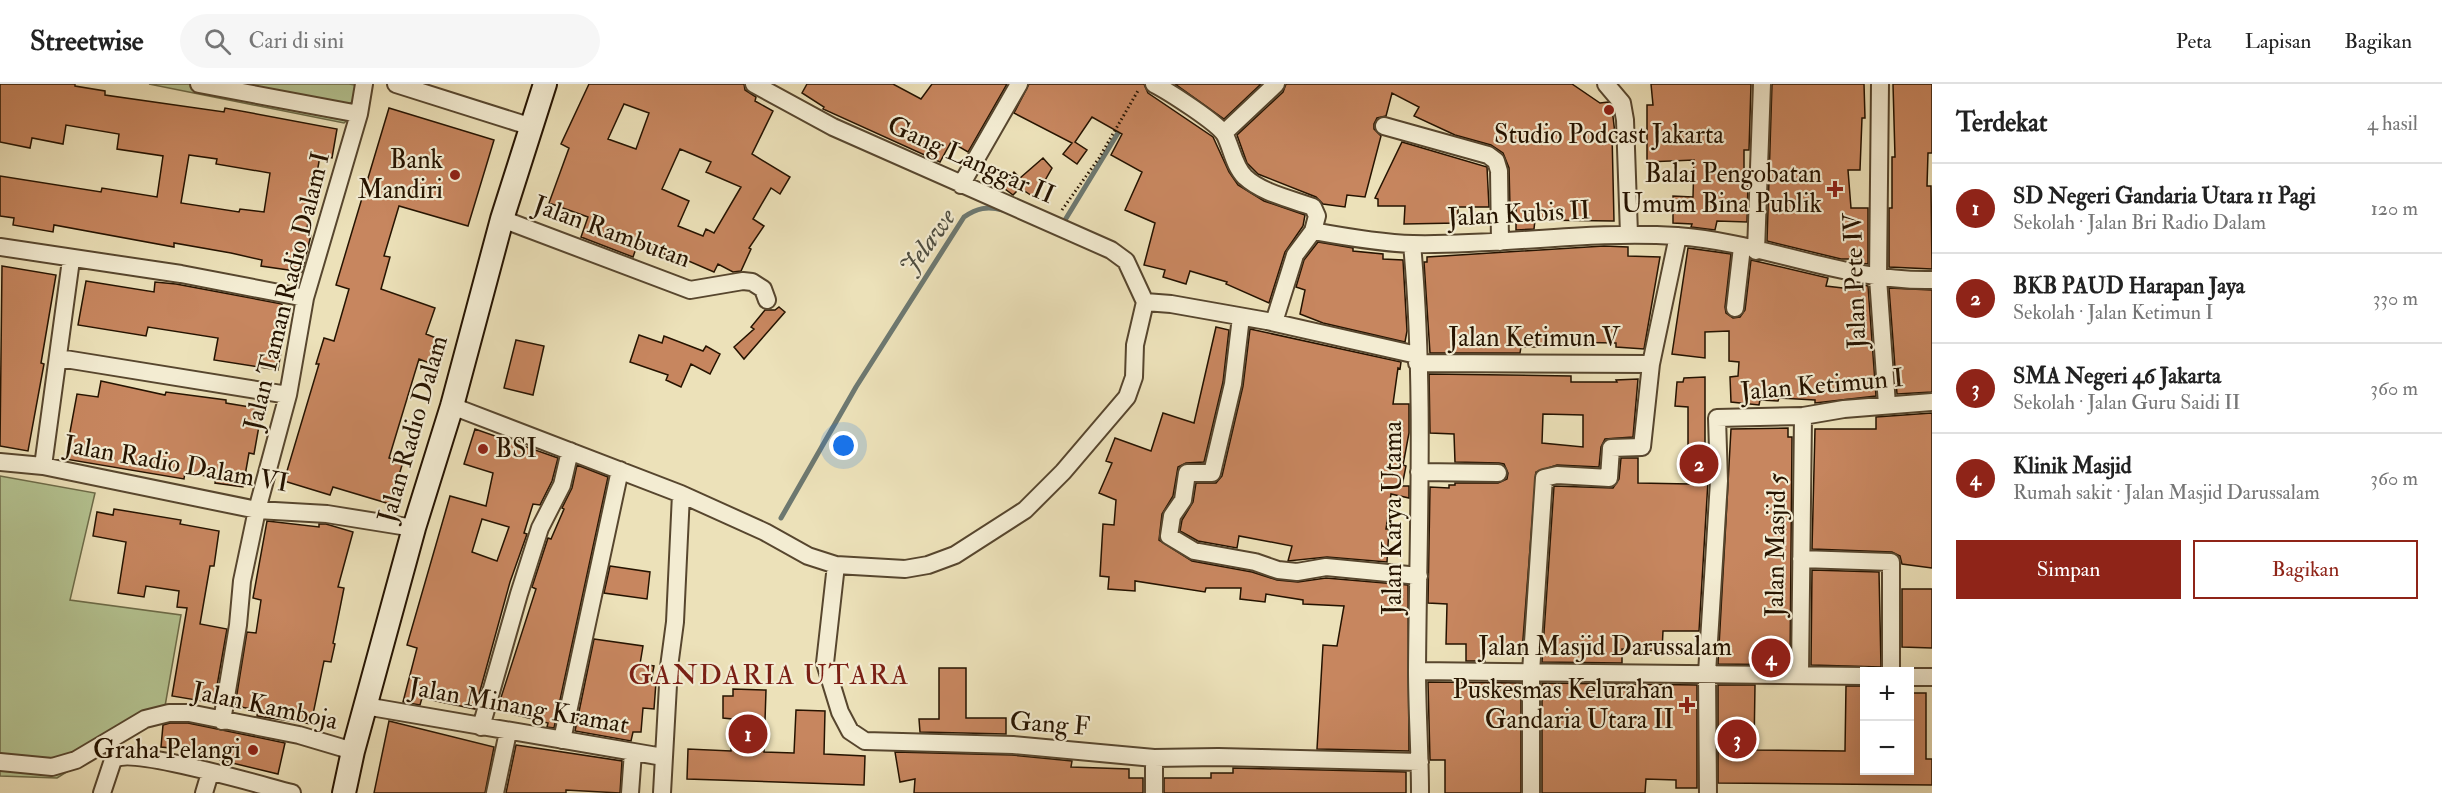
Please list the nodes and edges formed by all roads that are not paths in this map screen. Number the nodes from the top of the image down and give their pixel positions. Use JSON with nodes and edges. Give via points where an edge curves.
{"nodes":[{"id":1,"x":199,"y":84,"type":"edge"},
{"id":2,"x":364,"y":84,"type":"edge"},
{"id":3,"x":396,"y":84,"type":"edge"},
{"id":4,"x":545,"y":84,"type":"edge"},
{"id":5,"x":754,"y":84,"type":"edge"},
{"id":6,"x":1019,"y":84,"type":"edge"},
{"id":7,"x":1276,"y":84,"type":"edge"},
{"id":8,"x":1606,"y":84,"type":"edge"},
{"id":9,"x":1762,"y":84,"type":"edge"},
{"id":10,"x":1880,"y":84,"type":"edge"},
{"id":11,"x":1157,"y":89,"type":"edge"},
{"id":12,"x":359,"y":114,"type":"junction"},
{"id":13,"x":1384,"y":126,"type":"dead end"},
{"id":14,"x":532,"y":127,"type":"junction"},
{"id":15,"x":1224,"y":133,"type":"junction"},
{"id":16,"x":961,"y":185,"type":"junction"},
{"id":17,"x":502,"y":219,"type":"junction"},
{"id":18,"x":1313,"y":231,"type":"junction"},
{"id":19,"x":1629,"y":234,"type":"junction"},
{"id":20,"x":1678,"y":236,"type":"junction"},
{"id":21,"x":1500,"y":242,"type":"junction"},
{"id":22,"x":1412,"y":244,"type":"junction"},
{"id":23,"x":0,"y":247,"type":"edge"},
{"id":24,"x":1749,"y":249,"type":"junction"},
{"id":25,"x":71,"y":260,"type":"junction"},
{"id":26,"x":1878,"y":271,"type":"junction"},
{"id":27,"x":1932,"y":280,"type":"edge"},
{"id":28,"x":306,"y":298,"type":"junction"},
{"id":29,"x":767,"y":300,"type":"dead end"},
{"id":30,"x":1145,"y":302,"type":"junction"},
{"id":31,"x":1735,"y":308,"type":"dead end"},
{"id":32,"x":1241,"y":317,"type":"junction"},
{"id":33,"x":1271,"y":322,"type":"junction"},
{"id":34,"x":59,"y":358,"type":"junction"},
{"id":35,"x":1418,"y":359,"type":"junction"},
{"id":36,"x":1651,"y":364,"type":"junction"},
{"id":37,"x":288,"y":395,"type":"junction"},
{"id":38,"x":1932,"y":402,"type":"edge"},
{"id":39,"x":1887,"y":405,"type":"junction"},
{"id":40,"x":452,"y":406,"type":"junction"},
{"id":41,"x":1803,"y":416,"type":"junction"},
{"id":42,"x":570,"y":451,"type":"junction"},
{"id":43,"x":0,"y":462,"type":"edge"},
{"id":44,"x":43,"y":466,"type":"junction"},
{"id":45,"x":620,"y":470,"type":"junction"},
{"id":46,"x":1419,"y":472,"type":"junction"},
{"id":47,"x":1498,"y":473,"type":"dead end"},
{"id":48,"x":681,"y":495,"type":"junction"},
{"id":49,"x":257,"y":510,"type":"junction"},
{"id":50,"x":414,"y":528,"type":"junction"},
{"id":51,"x":1801,"y":559,"type":"junction"},
{"id":52,"x":836,"y":565,"type":"junction"},
{"id":53,"x":1419,"y":576,"type":"junction"},
{"id":54,"x":1891,"y":667,"type":"edge"},
{"id":55,"x":1418,"y":671,"type":"junction"},
{"id":56,"x":1531,"y":672,"type":"junction"},
{"id":57,"x":1707,"y":673,"type":"junction"},
{"id":58,"x":1800,"y":674,"type":"junction"},
{"id":59,"x":1860,"y":676,"type":"edge"},
{"id":60,"x":1914,"y":677,"type":"edge"},
{"id":61,"x":1932,"y":677,"type":"edge"},
{"id":62,"x":365,"y":706,"type":"junction"},
{"id":63,"x":222,"y":721,"type":"junction"},
{"id":64,"x":481,"y":727,"type":"junction"},
{"id":65,"x":508,"y":732,"type":"junction"},
{"id":66,"x":562,"y":740,"type":"junction"},
{"id":67,"x":353,"y":751,"type":"junction"},
{"id":68,"x":633,"y":752,"type":"junction"},
{"id":69,"x":663,"y":757,"type":"junction"},
{"id":70,"x":1154,"y":758,"type":"junction"},
{"id":71,"x":0,"y":762,"type":"edge"},
{"id":72,"x":1420,"y":762,"type":"junction"},
{"id":73,"x":210,"y":773,"type":"junction"},
{"id":74,"x":102,"y":793,"type":"edge"},
{"id":75,"x":204,"y":793,"type":"edge"},
{"id":76,"x":292,"y":793,"type":"edge"},
{"id":77,"x":344,"y":793,"type":"edge"},
{"id":78,"x":495,"y":793,"type":"edge"},
{"id":79,"x":630,"y":793,"type":"edge"},
{"id":80,"x":662,"y":793,"type":"edge"},
{"id":81,"x":1154,"y":793,"type":"edge"},
{"id":82,"x":1420,"y":793,"type":"edge"},
{"id":83,"x":1531,"y":793,"type":"edge"},
{"id":84,"x":1708,"y":793,"type":"edge"}],
"edges":[{"from":1,"to":12,"type":"street"},
{"from":2,"to":12,"type":"street","name":"Jalan Taman Radio Dalam I"},
{"from":3,"to":14,"type":"street"},
{"from":4,"to":14,"type":"main road","name":"Jalan Radio Dalam"},
{"from":5,"to":16,"type":"street","name":"Gang Langgar II","via":[[833,127]]},
{"from":6,"to":16,"type":"street"},
{"from":7,"to":15,"type":"street"},
{"from":8,"to":19,"type":"street","via":[[1622,103],[1625,120]]},
{"from":9,"to":24,"type":"street"},
{"from":10,"to":26,"type":"street","name":"Jalan Pete IV"},
{"from":11,"to":15,"type":"street"},
{"from":12,"to":28,"type":"street","name":"Jalan Taman Radio Dalam I"},
{"from":13,"to":21,"type":"street","via":[[1488,155],[1496,161]]},
{"from":14,"to":17,"type":"main road","name":"Jalan Radio Dalam"},
{"from":15,"to":18,"type":"street","via":[[1233,157],[1249,180],[1317,211]]},
{"from":16,"to":30,"type":"street","name":"Gang Langgar II","via":[[1121,256]]},
{"from":17,"to":29,"type":"street","name":"Jalan Rambutan","via":[[690,290],[752,282],[763,289]]},
{"from":17,"to":40,"type":"main road","name":"Jalan Radio Dalam"},
{"from":18,"to":22,"type":"street","name":"Jalan Kubis II"},
{"from":18,"to":33,"type":"street","via":[[1295,255]]},
{"from":19,"to":20,"type":"street","name":"Jalan Kubis II"},
{"from":19,"to":21,"type":"street","name":"Jalan Kubis II"},
{"from":20,"to":24,"type":"street","name":"Jalan Kubis II"},
{"from":20,"to":36,"type":"street"},
{"from":21,"to":22,"type":"street","name":"Jalan Kubis II"},
{"from":22,"to":35,"type":"street","name":"Jalan Karya Utama"},
{"from":23,"to":25,"type":"street"},
{"from":24,"to":26,"type":"street","name":"Jalan Kubis II"},
{"from":24,"to":31,"type":"street"},
{"from":25,"to":28,"type":"street","via":[[181,274]]},
{"from":25,"to":34,"type":"street"},
{"from":26,"to":27,"type":"street","name":"Jalan Kubis II"},
{"from":26,"to":39,"type":"street","name":"Jalan Pete IV"},
{"from":28,"to":37,"type":"street","name":"Jalan Taman Radio Dalam I"},
{"from":30,"to":32,"type":"street"},
{"from":30,"to":52,"type":"street","via":[[1135,345],[1134,377],[1127,397],[1025,510],[956,555],[928,565],[905,569]]},
{"from":32,"to":33,"type":"street"},
{"from":32,"to":53,"type":"street","via":[[1233,384],[1212,473],[1187,472],[1183,500],[1172,516],[1169,536],[1194,550],[1278,570],[1297,572],[1326,567]]},
{"from":33,"to":35,"type":"street"},
{"from":34,"to":37,"type":"street"},
{"from":34,"to":44,"type":"street"},
{"from":35,"to":36,"type":"street","name":"Jalan Ketimun V"},
{"from":35,"to":46,"type":"street","name":"Jalan Karya Utama"},
{"from":36,"to":56,"type":"street","via":[[1642,447],[1611,448],[1609,478],[1544,478]]},
{"from":37,"to":49,"type":"street","name":"Jalan Taman Radio Dalam I"},
{"from":38,"to":39,"type":"street","name":"Jalan Ketimun I"},
{"from":39,"to":41,"type":"street","name":"Jalan Ketimun I"},
{"from":40,"to":42,"type":"street"},
{"from":40,"to":50,"type":"main road","name":"Jalan Radio Dalam"},
{"from":41,"to":51,"type":"street","name":"Jalan Masjid 5"},
{"from":41,"to":57,"type":"street","name":"Jalan Ketimun I","via":[[1717,418],[1719,481]]},
{"from":42,"to":45,"type":"street"},
{"from":42,"to":64,"type":"street","via":[[562,485],[540,528]]},
{"from":43,"to":44,"type":"street","name":"Jalan Radio Dalam VI"},
{"from":44,"to":49,"type":"street","name":"Jalan Radio Dalam VI"},
{"from":45,"to":48,"type":"street"},
{"from":45,"to":66,"type":"street"},
{"from":46,"to":47,"type":"street"},
{"from":46,"to":53,"type":"street","name":"Jalan Karya Utama"},
{"from":48,"to":52,"type":"street","via":[[765,532],[808,556]]},
{"from":48,"to":69,"type":"street"},
{"from":49,"to":50,"type":"street","name":"Jalan Radio Dalam VI","via":[[327,514]]},
{"from":49,"to":63,"type":"street","name":"Jalan Taman Radio Dalam I","via":[[242,582]]},
{"from":50,"to":62,"type":"main road","name":"Jalan Radio Dalam"},
{"from":51,"to":54,"type":"street","via":[[1891,562]]},
{"from":51,"to":58,"type":"street","name":"Jalan Masjid 5"},
{"from":52,"to":70,"type":"street","name":"Gang F","via":[[825,663],[840,712],[850,731],[865,741],[1013,745]]},
{"from":53,"to":55,"type":"street","name":"Jalan Karya Utama"},
{"from":55,"to":56,"type":"street","name":"Jalan Masjid Darussalam"},
{"from":55,"to":72,"type":"street","name":"Jalan Karya Utama"},
{"from":56,"to":57,"type":"street","name":"Jalan Masjid Darussalam"},
{"from":56,"to":83,"type":"street"},
{"from":57,"to":58,"type":"street","name":"Jalan Masjid Darussalam"},
{"from":57,"to":84,"type":"street"},
{"from":58,"to":59,"type":"street","name":"Jalan Masjid Darussalam"},
{"from":60,"to":61,"type":"street"},
{"from":62,"to":64,"type":"street","name":"Jalan Minang Kramat"},
{"from":62,"to":67,"type":"main road","name":"Jalan Radio Dalam"},
{"from":63,"to":67,"type":"street","name":"Jalan Kamboja","via":[[299,735]]},
{"from":63,"to":71,"type":"street","name":"Jalan Kamboja","via":[[169,713],[145,719],[76,760],[52,767]]},
{"from":64,"to":65,"type":"street","name":"Jalan Minang Kramat"},
{"from":65,"to":66,"type":"street","name":"Jalan Minang Kramat"},
{"from":65,"to":78,"type":"street"},
{"from":66,"to":68,"type":"street","name":"Jalan Minang Kramat"},
{"from":67,"to":77,"type":"main road","name":"Jalan Radio Dalam"},
{"from":68,"to":69,"type":"street","name":"Jalan Minang Kramat"},
{"from":68,"to":79,"type":"street"},
{"from":69,"to":80,"type":"street"},
{"from":70,"to":72,"type":"street","name":"Gang F"},
{"from":70,"to":81,"type":"street"},
{"from":72,"to":82,"type":"street","name":"Jalan Karya Utama"},
{"from":73,"to":74,"type":"street","via":[[162,760],[122,756],[113,760]]},
{"from":73,"to":75,"type":"street"},
{"from":73,"to":76,"type":"street"}]}
